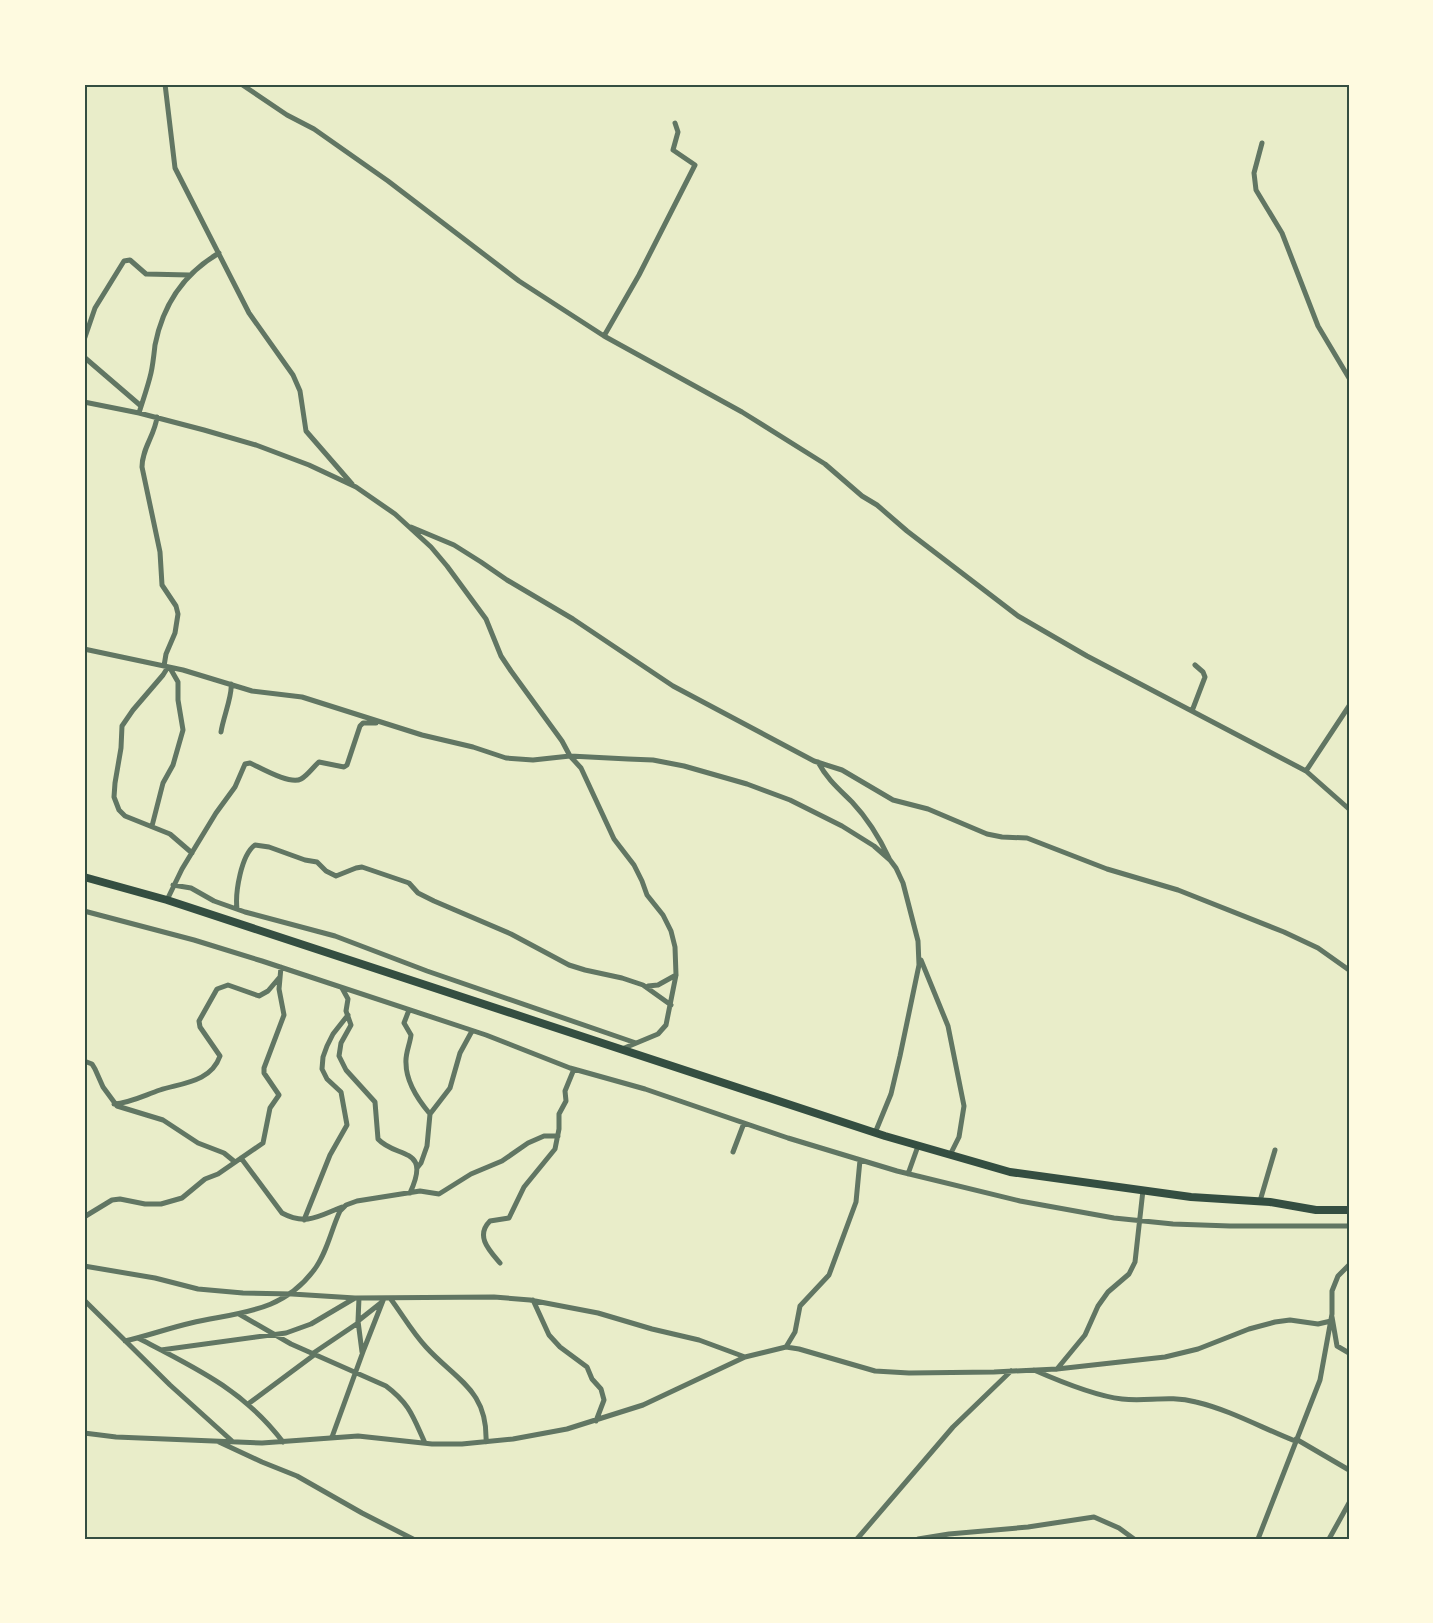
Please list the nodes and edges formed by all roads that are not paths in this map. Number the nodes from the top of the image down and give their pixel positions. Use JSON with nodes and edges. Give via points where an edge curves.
{"nodes":[{"id":1,"x":165,"y":84,"type":"edge"},
{"id":2,"x":242,"y":84,"type":"edge"},
{"id":3,"x":675,"y":123,"type":"dead end"},
{"id":4,"x":1262,"y":143,"type":"dead end"},
{"id":5,"x":219,"y":252,"type":"junction"},
{"id":6,"x":189,"y":275,"type":"junction"},
{"id":7,"x":86,"y":330,"type":"edge"},
{"id":8,"x":604,"y":336,"type":"junction"},
{"id":9,"x":84,"y":340,"type":"edge"},
{"id":10,"x":84,"y":357,"type":"edge"},
{"id":11,"x":1349,"y":378,"type":"edge"},
{"id":12,"x":84,"y":402,"type":"edge"},
{"id":13,"x":141,"y":406,"type":"junction"},
{"id":14,"x":139,"y":413,"type":"junction"},
{"id":15,"x":157,"y":417,"type":"junction"},
{"id":16,"x":356,"y":487,"type":"junction"},
{"id":17,"x":411,"y":527,"type":"junction"},
{"id":18,"x":84,"y":649,"type":"edge"},
{"id":19,"x":1195,"y":665,"type":"dead end"},
{"id":20,"x":167,"y":667,"type":"junction"},
{"id":21,"x":231,"y":684,"type":"junction"},
{"id":22,"x":1349,"y":706,"type":"edge"},
{"id":23,"x":1192,"y":711,"type":"junction"},
{"id":24,"x":382,"y":723,"type":"junction"},
{"id":25,"x":221,"y":732,"type":"dead end"},
{"id":26,"x":570,"y":756,"type":"junction"},
{"id":27,"x":818,"y":762,"type":"junction"},
{"id":28,"x":1306,"y":771,"type":"junction"},
{"id":29,"x":1349,"y":809,"type":"edge"},
{"id":30,"x":152,"y":826,"type":"junction"},
{"id":31,"x":192,"y":853,"type":"junction"},
{"id":32,"x":890,"y":860,"type":"junction"},
{"id":33,"x":84,"y":877,"type":"edge"},
{"id":34,"x":173,"y":885,"type":"junction"},
{"id":35,"x":166,"y":900,"type":"junction"},
{"id":36,"x":237,"y":909,"type":"junction"},
{"id":37,"x":84,"y":911,"type":"edge"},
{"id":38,"x":919,"y":955,"type":"junction"},
{"id":39,"x":281,"y":967,"type":"junction"},
{"id":40,"x":1349,"y":970,"type":"edge"},
{"id":41,"x":676,"y":975,"type":"junction"},
{"id":42,"x":280,"y":976,"type":"junction"},
{"id":43,"x":643,"y":985,"type":"junction"},
{"id":44,"x":341,"y":987,"type":"junction"},
{"id":45,"x":671,"y":1005,"type":"junction"},
{"id":46,"x":408,"y":1010,"type":"junction"},
{"id":47,"x":348,"y":1015,"type":"junction"},
{"id":48,"x":472,"y":1030,"type":"junction"},
{"id":49,"x":636,"y":1043,"type":"junction"},
{"id":50,"x":621,"y":1049,"type":"junction"},
{"id":51,"x":84,"y":1061,"type":"edge"},
{"id":52,"x":574,"y":1069,"type":"junction"},
{"id":53,"x":114,"y":1104,"type":"junction"},
{"id":54,"x":430,"y":1114,"type":"junction"},
{"id":55,"x":744,"y":1123,"type":"junction"},
{"id":56,"x":875,"y":1133,"type":"junction"},
{"id":57,"x":558,"y":1136,"type":"junction"},
{"id":58,"x":918,"y":1146,"type":"junction"},
{"id":59,"x":1275,"y":1150,"type":"dead end"},
{"id":60,"x":733,"y":1152,"type":"dead end"},
{"id":61,"x":950,"y":1155,"type":"junction"},
{"id":62,"x":241,"y":1158,"type":"junction"},
{"id":63,"x":860,"y":1160,"type":"junction"},
{"id":64,"x":235,"y":1162,"type":"junction"},
{"id":65,"x":417,"y":1168,"type":"junction"},
{"id":66,"x":908,"y":1174,"type":"junction"},
{"id":67,"x":1143,"y":1190,"type":"junction"},
{"id":68,"x":410,"y":1193,"type":"junction"},
{"id":69,"x":1260,"y":1201,"type":"junction"},
{"id":70,"x":342,"y":1207,"type":"junction"},
{"id":71,"x":1349,"y":1210,"type":"edge"},
{"id":72,"x":84,"y":1217,"type":"edge"},
{"id":73,"x":304,"y":1221,"type":"junction"},
{"id":74,"x":1139,"y":1221,"type":"junction"},
{"id":75,"x":1349,"y":1226,"type":"edge"},
{"id":76,"x":500,"y":1263,"type":"dead end"},
{"id":77,"x":1349,"y":1265,"type":"edge"},
{"id":78,"x":84,"y":1266,"type":"edge"},
{"id":79,"x":292,"y":1294,"type":"junction"},
{"id":80,"x":357,"y":1298,"type":"junction"},
{"id":81,"x":386,"y":1299,"type":"junction"},
{"id":82,"x":84,"y":1300,"type":"edge"},
{"id":83,"x":534,"y":1300,"type":"junction"},
{"id":84,"x":239,"y":1314,"type":"junction"},
{"id":85,"x":1331,"y":1317,"type":"junction"},
{"id":86,"x":358,"y":1322,"type":"junction"},
{"id":87,"x":273,"y":1334,"type":"junction"},
{"id":88,"x":138,"y":1338,"type":"junction"},
{"id":89,"x":125,"y":1341,"type":"junction"},
{"id":90,"x":786,"y":1347,"type":"junction"},
{"id":91,"x":161,"y":1350,"type":"junction"},
{"id":92,"x":1349,"y":1353,"type":"edge"},
{"id":93,"x":313,"y":1354,"type":"junction"},
{"id":94,"x":362,"y":1354,"type":"junction"},
{"id":95,"x":745,"y":1357,"type":"junction"},
{"id":96,"x":1058,"y":1369,"type":"junction"},
{"id":97,"x":1033,"y":1370,"type":"junction"},
{"id":98,"x":356,"y":1371,"type":"junction"},
{"id":99,"x":1011,"y":1371,"type":"junction"},
{"id":100,"x":248,"y":1404,"type":"junction"},
{"id":101,"x":596,"y":1420,"type":"junction"},
{"id":102,"x":84,"y":1433,"type":"edge"},
{"id":103,"x":333,"y":1437,"type":"junction"},
{"id":104,"x":216,"y":1440,"type":"junction"},
{"id":105,"x":1295,"y":1440,"type":"junction"},
{"id":106,"x":232,"y":1441,"type":"junction"},
{"id":107,"x":283,"y":1442,"type":"junction"},
{"id":108,"x":486,"y":1442,"type":"junction"},
{"id":109,"x":425,"y":1443,"type":"junction"},
{"id":110,"x":1349,"y":1470,"type":"edge"},
{"id":111,"x":1349,"y":1503,"type":"edge"},
{"id":112,"x":413,"y":1539,"type":"edge"},
{"id":113,"x":857,"y":1539,"type":"edge"},
{"id":114,"x":918,"y":1539,"type":"edge"},
{"id":115,"x":1134,"y":1539,"type":"edge"},
{"id":116,"x":1258,"y":1539,"type":"edge"},
{"id":117,"x":1329,"y":1539,"type":"edge"}],
"edges":[{"from":1,"to":5,"type":"street","via":[[176,168]]},
{"from":2,"to":8,"type":"street","via":[[356,158],[500,268]]},
{"from":3,"to":8,"type":"street","via":[[678,132],[673,150],[695,165]]},
{"from":4,"to":11,"type":"street","via":[[1254,173],[1256,190],[1282,233],[1318,326]]},
{"from":5,"to":6,"type":"street"},
{"from":5,"to":16,"type":"street","via":[[249,313],[293,375],[300,391],[306,431]]},
{"from":6,"to":7,"type":"street","via":[[149,275],[127,260],[99,301]]},
{"from":6,"to":13,"type":"street","via":[[177,287],[159,331]]},
{"from":7,"to":9,"type":"street"},
{"from":8,"to":23,"type":"street","via":[[742,412],[825,464],[1018,616]]},
{"from":10,"to":13,"type":"street"},
{"from":12,"to":14,"type":"street"},
{"from":13,"to":14,"type":"street"},
{"from":14,"to":15,"type":"street"},
{"from":15,"to":16,"type":"street","via":[[288,456]]},
{"from":15,"to":20,"type":"street","via":[[142,467],[160,552],[162,585],[178,614],[166,654]]},
{"from":16,"to":17,"type":"street"},
{"from":17,"to":26,"type":"street","via":[[447,566],[486,619],[506,664]]},
{"from":17,"to":27,"type":"street","via":[[472,556],[673,686]]},
{"from":18,"to":20,"type":"street"},
{"from":19,"to":23,"type":"street","via":[[1205,677]]},
{"from":20,"to":21,"type":"street"},
{"from":20,"to":30,"type":"street","via":[[178,682],[183,730],[162,783]]},
{"from":20,"to":30,"type":"street","via":[[122,726],[115,783],[114,797],[122,813],[137,823]]},
{"from":21,"to":24,"type":"street","via":[[252,691],[302,697]]},
{"from":21,"to":25,"type":"street","via":[[233,692]]},
{"from":22,"to":28,"type":"street"},
{"from":23,"to":28,"type":"street"},
{"from":24,"to":26,"type":"street","via":[[506,758]]},
{"from":24,"to":31,"type":"street","via":[[360,726],[344,767],[319,762],[302,779],[294,780],[245,764],[231,794]]},
{"from":26,"to":32,"type":"street","via":[[653,760],[747,784],[842,826]]},
{"from":26,"to":41,"type":"street","via":[[586,777],[611,833],[639,873],[647,895],[667,922],[675,947]]},
{"from":27,"to":32,"type":"street","via":[[865,819]]},
{"from":27,"to":40,"type":"street","via":[[842,770],[893,800],[928,809],[987,834],[1027,838],[1107,869],[1178,890],[1284,932],[1318,948]]},
{"from":28,"to":29,"type":"street"},
{"from":30,"to":31,"type":"street","via":[[170,834]]},
{"from":31,"to":34,"type":"street"},
{"from":32,"to":38,"type":"street","via":[[903,883]]},
{"from":33,"to":35,"type":"highway"},
{"from":34,"to":35,"type":"street"},
{"from":34,"to":36,"type":"street","via":[[191,888]]},
{"from":35,"to":50,"type":"highway"},
{"from":36,"to":43,"type":"street","via":[[236,894],[243,866],[249,851],[258,845],[317,862],[336,876],[362,867],[409,883],[435,901],[569,965]]},
{"from":36,"to":49,"type":"street","via":[[335,936]]},
{"from":37,"to":39,"type":"street"},
{"from":38,"to":56,"type":"street","via":[[895,1080]]},
{"from":38,"to":61,"type":"street","via":[[948,1026],[964,1106],[959,1137]]},
{"from":39,"to":42,"type":"street"},
{"from":39,"to":44,"type":"street"},
{"from":41,"to":43,"type":"street","via":[[658,985]]},
{"from":41,"to":45,"type":"street"},
{"from":42,"to":53,"type":"street","via":[[259,996],[228,985],[217,989],[199,1021],[220,1056],[207,1073],[182,1086]]},
{"from":42,"to":62,"type":"street","via":[[284,1015],[264,1068],[279,1095],[270,1108],[263,1143]]},
{"from":43,"to":45,"type":"street"},
{"from":44,"to":46,"type":"street"},
{"from":44,"to":47,"type":"street","via":[[348,999]]},
{"from":45,"to":49,"type":"street","via":[[666,1025],[658,1034]]},
{"from":46,"to":48,"type":"street"},
{"from":46,"to":54,"type":"street","via":[[404,1023],[411,1035],[406,1069],[419,1101]]},
{"from":47,"to":65,"type":"street","via":[[351,1025],[339,1050],[342,1064],[375,1102],[378,1139],[411,1157]]},
{"from":47,"to":73,"type":"street","via":[[327,1046],[322,1069],[341,1091],[347,1125],[330,1155]]},
{"from":48,"to":52,"type":"street"},
{"from":48,"to":54,"type":"street","via":[[460,1053],[450,1088]]},
{"from":49,"to":50,"type":"street"},
{"from":50,"to":56,"type":"highway"},
{"from":51,"to":53,"type":"street","via":[[92,1064]]},
{"from":52,"to":55,"type":"street"},
{"from":52,"to":57,"type":"street","via":[[559,1114]]},
{"from":53,"to":64,"type":"street","via":[[163,1120]]},
{"from":54,"to":65,"type":"street","via":[[427,1146]]},
{"from":55,"to":60,"type":"street"},
{"from":55,"to":63,"type":"street"},
{"from":56,"to":58,"type":"highway"},
{"from":57,"to":68,"type":"street","via":[[544,1136],[528,1143],[439,1194]]},
{"from":57,"to":76,"type":"street","via":[[553,1154],[524,1187],[509,1218],[490,1221],[485,1226],[484,1242]]},
{"from":58,"to":61,"type":"highway"},
{"from":58,"to":66,"type":"street"},
{"from":59,"to":69,"type":"street"},
{"from":61,"to":67,"type":"highway","via":[[1010,1172]]},
{"from":62,"to":64,"type":"street"},
{"from":62,"to":73,"type":"street","via":[[282,1213]]},
{"from":63,"to":66,"type":"street"},
{"from":63,"to":90,"type":"street","via":[[856,1202],[833,1267],[800,1306],[795,1332]]},
{"from":64,"to":72,"type":"street","via":[[182,1198],[161,1204],[112,1200]]},
{"from":65,"to":68,"type":"street"},
{"from":66,"to":74,"type":"street","via":[[1020,1201]]},
{"from":67,"to":69,"type":"highway"},
{"from":67,"to":74,"type":"street"},
{"from":68,"to":70,"type":"street"},
{"from":69,"to":71,"type":"highway","via":[[1316,1210]]},
{"from":70,"to":73,"type":"street"},
{"from":70,"to":79,"type":"street","via":[[314,1270]]},
{"from":74,"to":75,"type":"street"},
{"from":74,"to":96,"type":"street","via":[[1137,1253],[1129,1274],[1108,1292],[1085,1335]]},
{"from":77,"to":85,"type":"street","via":[[1338,1276],[1332,1291]]},
{"from":78,"to":79,"type":"street","via":[[208,1290]]},
{"from":79,"to":80,"type":"street"},
{"from":79,"to":84,"type":"street"},
{"from":80,"to":81,"type":"street"},
{"from":80,"to":86,"type":"street"},
{"from":80,"to":87,"type":"street","via":[[295,1331]]},
{"from":81,"to":83,"type":"street"},
{"from":81,"to":86,"type":"street"},
{"from":81,"to":94,"type":"street"},
{"from":81,"to":108,"type":"street","via":[[432,1353],[468,1385],[485,1419]]},
{"from":82,"to":89,"type":"street"},
{"from":83,"to":95,"type":"street","via":[[699,1340]]},
{"from":83,"to":101,"type":"street","via":[[549,1335],[587,1367],[601,1389],[604,1400]]},
{"from":84,"to":87,"type":"street"},
{"from":84,"to":88,"type":"street"},
{"from":85,"to":92,"type":"street","via":[[1337,1346]]},
{"from":85,"to":96,"type":"street","via":[[1318,1324],[1275,1322],[1180,1354]]},
{"from":85,"to":105,"type":"street","via":[[1320,1380]]},
{"from":86,"to":93,"type":"street"},
{"from":86,"to":94,"type":"street"},
{"from":87,"to":91,"type":"street"},
{"from":87,"to":93,"type":"street"},
{"from":88,"to":89,"type":"street"},
{"from":88,"to":91,"type":"street"},
{"from":89,"to":106,"type":"street"},
{"from":90,"to":95,"type":"street"},
{"from":90,"to":99,"type":"street","via":[[875,1371]]},
{"from":91,"to":100,"type":"street","via":[[216,1380]]},
{"from":93,"to":98,"type":"street"},
{"from":93,"to":100,"type":"street"},
{"from":94,"to":98,"type":"street"},
{"from":95,"to":101,"type":"street","via":[[643,1405]]},
{"from":96,"to":97,"type":"street"},
{"from":97,"to":99,"type":"street"},
{"from":97,"to":105,"type":"street","via":[[1122,1399],[1167,1397],[1194,1401]]},
{"from":98,"to":103,"type":"street"},
{"from":98,"to":109,"type":"street","via":[[398,1396],[408,1407]]},
{"from":99,"to":113,"type":"street","via":[[953,1427]]},
{"from":100,"to":107,"type":"street"},
{"from":101,"to":108,"type":"street","via":[[538,1436]]},
{"from":102,"to":104,"type":"street"},
{"from":103,"to":107,"type":"street"},
{"from":103,"to":109,"type":"street"},
{"from":104,"to":106,"type":"street"},
{"from":104,"to":112,"type":"street","via":[[297,1476]]},
{"from":105,"to":110,"type":"street"},
{"from":105,"to":116,"type":"street"},
{"from":106,"to":107,"type":"street"},
{"from":108,"to":109,"type":"street"},
{"from":111,"to":117,"type":"street"},
{"from":114,"to":115,"type":"street","via":[[1094,1517]]}]}
